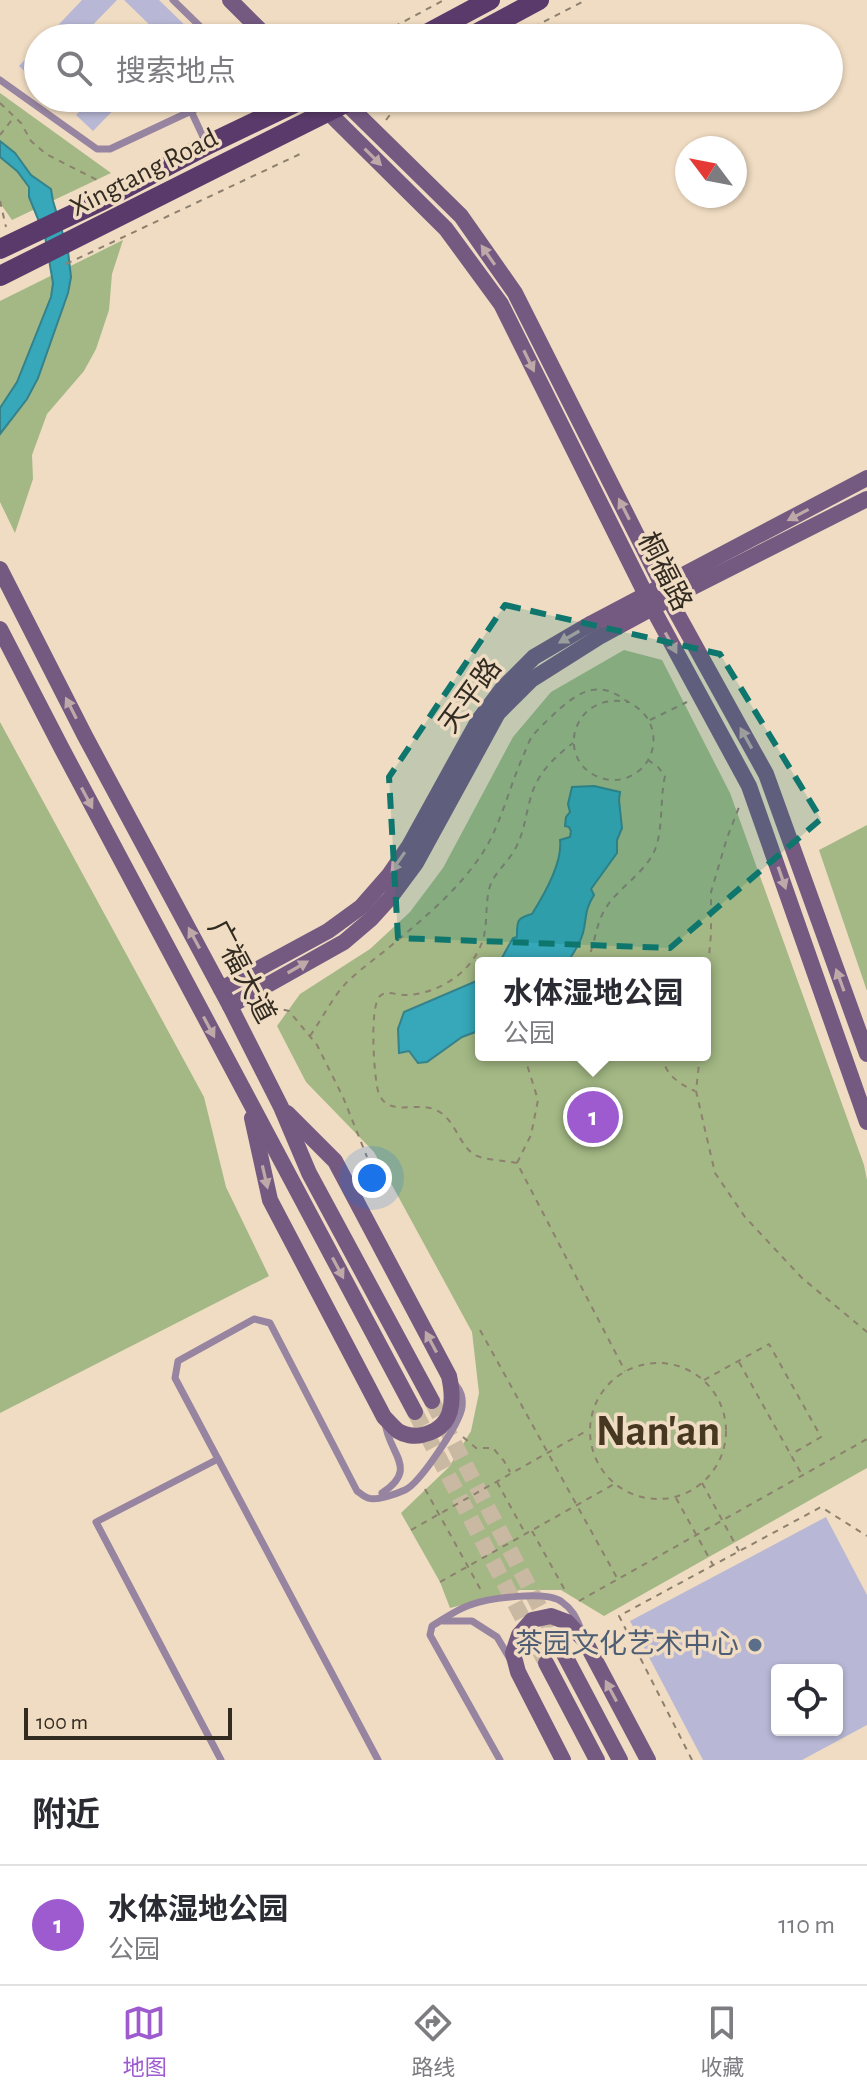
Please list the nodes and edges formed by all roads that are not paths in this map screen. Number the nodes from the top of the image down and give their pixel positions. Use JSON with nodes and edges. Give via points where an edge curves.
{"nodes":[{"id":1,"x":173,"y":0,"type":"edge"},
{"id":2,"x":230,"y":0,"type":"edge"},
{"id":3,"x":490,"y":0,"type":"edge"},
{"id":4,"x":539,"y":0,"type":"edge"},
{"id":5,"x":198,"y":24,"type":"edge"},
{"id":6,"x":254,"y":24,"type":"edge"},
{"id":7,"x":445,"y":24,"type":"edge"},
{"id":8,"x":494,"y":24,"type":"edge"},
{"id":9,"x":0,"y":80,"type":"edge"},
{"id":10,"x":24,"y":97,"type":"edge"},
{"id":11,"x":45,"y":112,"type":"edge"},
{"id":12,"x":189,"y":112,"type":"edge"},
{"id":13,"x":191,"y":112,"type":"edge"},
{"id":14,"x":276,"y":112,"type":"edge"},
{"id":15,"x":320,"y":112,"type":"edge"},
{"id":16,"x":346,"y":112,"type":"edge"},
{"id":17,"x":348,"y":112,"type":"edge"},
{"id":18,"x":207,"y":145,"type":"junction"},
{"id":19,"x":4,"y":242,"type":"edge"},
{"id":20,"x":8,"y":272,"type":"edge"},
{"id":21,"x":867,"y":478,"type":"edge"},
{"id":22,"x":867,"y":499,"type":"edge"},
{"id":23,"x":0,"y":569,"type":"edge"},
{"id":24,"x":666,"y":593,"type":"junction"},
{"id":25,"x":650,"y":603,"type":"junction"},
{"id":26,"x":0,"y":629,"type":"edge"},
{"id":27,"x":221,"y":989,"type":"junction"},
{"id":28,"x":230,"y":1006,"type":"junction"},
{"id":29,"x":867,"y":1054,"type":"edge"},
{"id":30,"x":248,"y":1101,"type":"junction"},
{"id":31,"x":281,"y":1107,"type":"junction"},
{"id":32,"x":867,"y":1122,"type":"edge"},
{"id":33,"x":449,"y":1376,"type":"junction"},
{"id":34,"x":432,"y":1401,"type":"tunnel mouth"},
{"id":35,"x":415,"y":1412,"type":"tunnel mouth"},
{"id":36,"x":384,"y":1417,"type":"junction"},
{"id":37,"x":218,"y":1459,"type":"junction"},
{"id":38,"x":373,"y":1499,"type":"junction"},
{"id":39,"x":441,"y":1621,"type":"junction"},
{"id":40,"x":585,"y":1641,"type":"junction"},
{"id":41,"x":564,"y":1654,"type":"tunnel mouth"},
{"id":42,"x":546,"y":1663,"type":"tunnel mouth"},
{"id":43,"x":518,"y":1672,"type":"junction"},
{"id":44,"x":221,"y":1760,"type":"edge"},
{"id":45,"x":378,"y":1760,"type":"edge"},
{"id":46,"x":500,"y":1760,"type":"edge"},
{"id":47,"x":563,"y":1760,"type":"edge"},
{"id":48,"x":597,"y":1760,"type":"edge"},
{"id":49,"x":620,"y":1760,"type":"edge"},
{"id":50,"x":648,"y":1760,"type":"edge"}],
"edges":[{"from":1,"to":5,"type":"lane"},
{"from":2,"to":6,"type":"street"},
{"from":3,"to":7,"type":"main road"},
{"from":4,"to":8,"type":"main road"},
{"from":9,"to":10,"type":"lane"},
{"from":11,"to":12,"type":"lane","via":[[97,149],[110,149]]},
{"from":13,"to":18,"type":"lane"},
{"from":14,"to":18,"type":"main road","name":"Xingtang Road"},
{"from":15,"to":20,"type":"main road","name":"Xingtang Road","via":[[117,229]]},
{"from":16,"to":25,"type":"street","name":"桐福路","one_way":true,"via":[[446,229],[501,304]]},
{"from":24,"to":17,"type":"street","name":"桐福路","one_way":true,"via":[[515,293],[461,216]]},
{"from":18,"to":19,"type":"main road","name":"Xingtang Road"},
{"from":21,"to":24,"type":"street","name":"天平路","one_way":true},
{"from":22,"to":24,"type":"street","name":"天平路"},
{"from":27,"to":23,"type":"street","name":"广福大道","one_way":true},
{"from":24,"to":25,"type":"street","name":"天平路"},
{"from":29,"to":24,"type":"street","name":"桐福路","one_way":true,"via":[[766,774]]},
{"from":25,"to":27,"type":"street","name":"天平路","one_way":true,"via":[[592,623],[534,657],[478,721],[409,846],[361,907],[328,931]]},
{"from":28,"to":25,"type":"street","name":"天平路","one_way":true,"via":[[344,942],[371,919],[416,863],[498,713],[531,680]]},
{"from":25,"to":32,"type":"street","name":"桐福路","one_way":true,"via":[[749,786]]},
{"from":26,"to":30,"type":"street","name":"广福大道","one_way":true},
{"from":27,"to":28,"type":"street","name":"广福大道"},
{"from":28,"to":31,"type":"street","name":"广福大道"},
{"from":30,"to":35,"type":"street","name":"广福大道","one_way":true},
{"from":30,"to":36,"type":"street","one_way":true,"via":[[270,1200]]},
{"from":33,"to":31,"type":"street","one_way":true,"via":[[335,1161]]},
{"from":31,"to":34,"type":"street","name":"广福大道","via":[[309,1173]]},
{"from":33,"to":36,"type":"street","via":[[449,1415],[436,1432],[416,1437],[400,1433]]},
{"from":33,"to":38,"type":"lane","via":[[462,1392],[456,1426],[407,1489]]},
{"from":36,"to":38,"type":"lane","via":[[401,1464],[400,1476]]},
{"from":37,"to":38,"type":"lane","via":[[175,1378],[178,1361],[254,1319],[270,1323],[357,1491]]},
{"from":37,"to":44,"type":"lane","via":[[96,1522]]},
{"from":37,"to":45,"type":"lane"},
{"from":39,"to":40,"type":"lane","via":[[486,1600],[547,1595],[570,1606]]},
{"from":39,"to":43,"type":"lane","via":[[472,1621],[487,1629]]},
{"from":39,"to":46,"type":"lane","via":[[430,1635]]},
{"from":40,"to":43,"type":"street","via":[[567,1622],[551,1616],[532,1620],[513,1653]]},
{"from":50,"to":40,"type":"street","one_way":true},
{"from":41,"to":49,"type":"street"},
{"from":42,"to":48,"type":"street"},
{"from":43,"to":47,"type":"street"}]}
